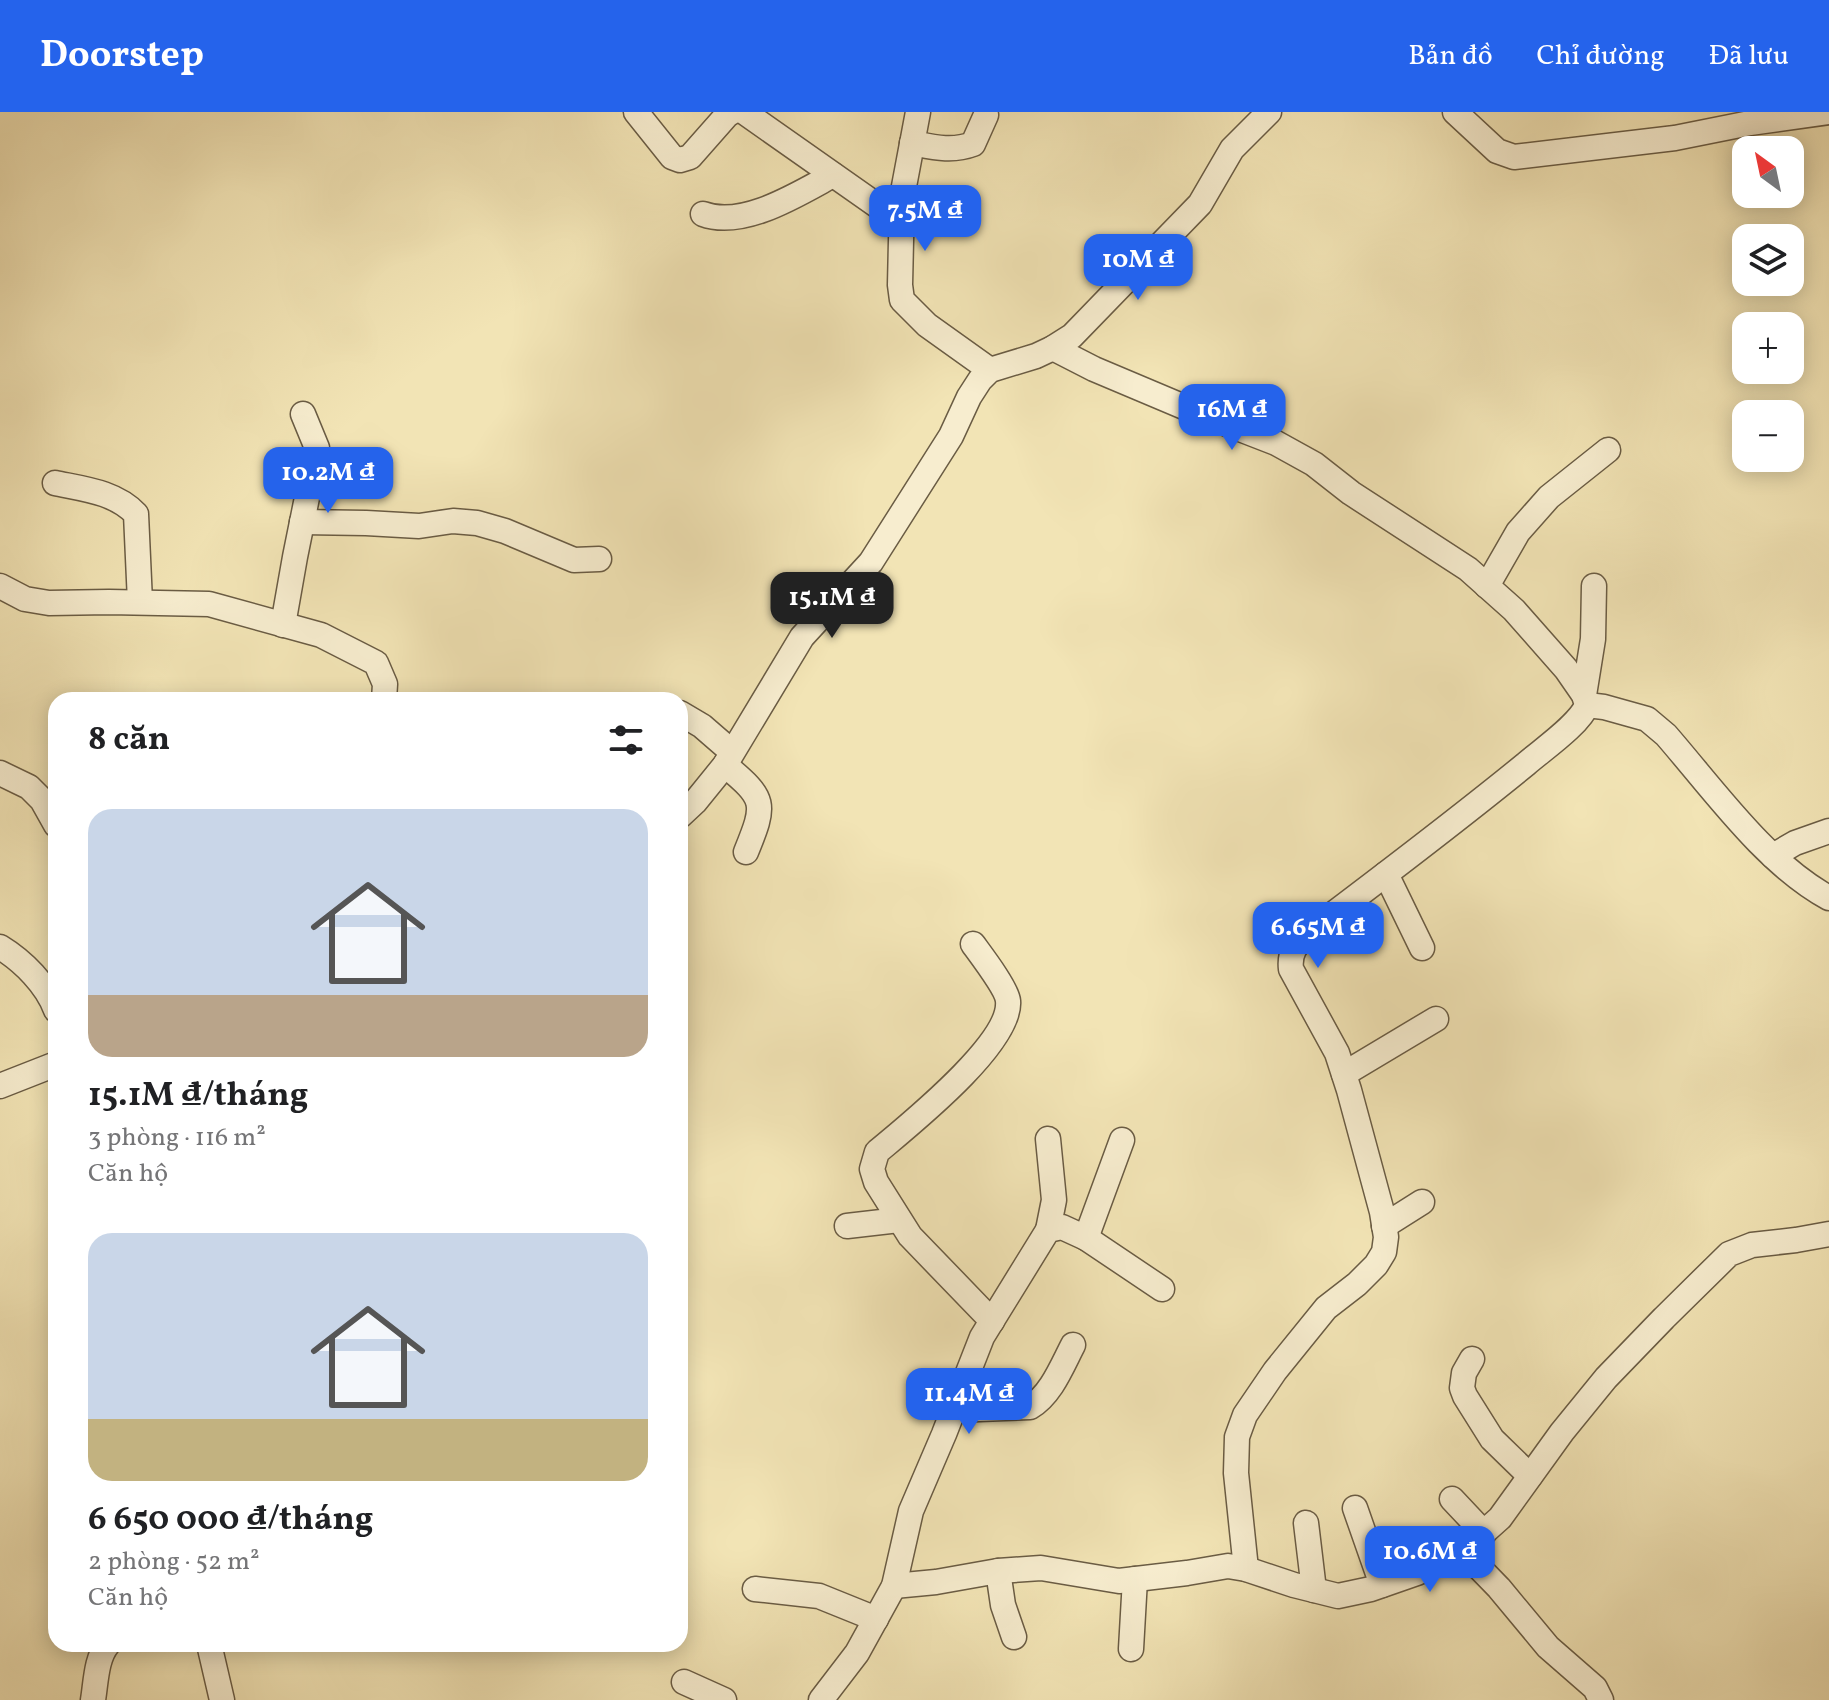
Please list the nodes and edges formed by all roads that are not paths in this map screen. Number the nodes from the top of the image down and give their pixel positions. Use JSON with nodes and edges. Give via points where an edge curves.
{"nodes":[{"id":1,"x":636,"y":112,"type":"edge"},
{"id":2,"x":732,"y":112,"type":"edge"},
{"id":3,"x":744,"y":112,"type":"edge"},
{"id":4,"x":918,"y":112,"type":"edge"},
{"id":5,"x":1269,"y":112,"type":"edge"},
{"id":6,"x":1455,"y":112,"type":"edge"},
{"id":7,"x":1829,"y":112,"type":"edge"},
{"id":8,"x":986,"y":115,"type":"dead end"},
{"id":9,"x":1750,"y":117,"type":"edge"},
{"id":10,"x":912,"y":143,"type":"junction"},
{"id":11,"x":833,"y":175,"type":"junction"},
{"id":12,"x":703,"y":214,"type":"dead end"},
{"id":13,"x":902,"y":223,"type":"junction"},
{"id":14,"x":1053,"y":348,"type":"junction"},
{"id":15,"x":990,"y":370,"type":"junction"},
{"id":16,"x":303,"y":414,"type":"dead end"},
{"id":17,"x":1608,"y":450,"type":"dead end"},
{"id":18,"x":55,"y":483,"type":"dead end"},
{"id":19,"x":302,"y":522,"type":"junction"},
{"id":20,"x":599,"y":559,"type":"dead end"},
{"id":21,"x":0,"y":586,"type":"edge"},
{"id":22,"x":1487,"y":586,"type":"junction"},
{"id":23,"x":1594,"y":586,"type":"dead end"},
{"id":24,"x":140,"y":602,"type":"junction"},
{"id":25,"x":283,"y":625,"type":"junction"},
{"id":26,"x":384,"y":692,"type":"edge"},
{"id":27,"x":1586,"y":700,"type":"junction"},
{"id":28,"x":688,"y":718,"type":"edge"},
{"id":29,"x":728,"y":759,"type":"junction"},
{"id":30,"x":0,"y":773,"type":"edge"},
{"id":31,"x":688,"y":809,"type":"edge"},
{"id":32,"x":48,"y":811,"type":"edge"},
{"id":33,"x":1829,"y":831,"type":"edge"},
{"id":34,"x":746,"y":852,"type":"dead end"},
{"id":35,"x":1773,"y":856,"type":"junction"},
{"id":36,"x":1386,"y":874,"type":"junction"},
{"id":37,"x":1829,"y":898,"type":"edge"},
{"id":38,"x":973,"y":944,"type":"dead end"},
{"id":39,"x":0,"y":947,"type":"edge"},
{"id":40,"x":1422,"y":948,"type":"dead end"},
{"id":41,"x":48,"y":993,"type":"edge"},
{"id":42,"x":1436,"y":1019,"type":"dead end"},
{"id":43,"x":48,"y":1067,"type":"edge"},
{"id":44,"x":1344,"y":1074,"type":"junction"},
{"id":45,"x":0,"y":1086,"type":"edge"},
{"id":46,"x":1048,"y":1139,"type":"dead end"},
{"id":47,"x":1122,"y":1140,"type":"dead end"},
{"id":48,"x":1422,"y":1202,"type":"dead end"},
{"id":49,"x":899,"y":1220,"type":"junction"},
{"id":50,"x":847,"y":1226,"type":"dead end"},
{"id":51,"x":1384,"y":1226,"type":"junction"},
{"id":52,"x":1048,"y":1230,"type":"junction"},
{"id":53,"x":1829,"y":1234,"type":"edge"},
{"id":54,"x":1086,"y":1238,"type":"junction"},
{"id":55,"x":1162,"y":1289,"type":"dead end"},
{"id":56,"x":992,"y":1321,"type":"junction"},
{"id":57,"x":1073,"y":1345,"type":"dead end"},
{"id":58,"x":1472,"y":1359,"type":"dead end"},
{"id":59,"x":954,"y":1410,"type":"junction"},
{"id":60,"x":1530,"y":1476,"type":"junction"},
{"id":61,"x":1452,"y":1499,"type":"dead end"},
{"id":62,"x":1355,"y":1508,"type":"dead end"},
{"id":63,"x":1306,"y":1523,"type":"dead end"},
{"id":64,"x":1484,"y":1533,"type":"junction"},
{"id":65,"x":1463,"y":1551,"type":"junction"},
{"id":66,"x":1246,"y":1569,"type":"junction"},
{"id":67,"x":998,"y":1571,"type":"junction"},
{"id":68,"x":1135,"y":1579,"type":"junction"},
{"id":69,"x":1382,"y":1585,"type":"junction"},
{"id":70,"x":894,"y":1586,"type":"junction"},
{"id":71,"x":755,"y":1589,"type":"dead end"},
{"id":72,"x":1314,"y":1590,"type":"junction"},
{"id":73,"x":876,"y":1619,"type":"junction"},
{"id":74,"x":1014,"y":1637,"type":"dead end"},
{"id":75,"x":1131,"y":1649,"type":"dead end"},
{"id":76,"x":102,"y":1652,"type":"edge"},
{"id":77,"x":211,"y":1652,"type":"edge"},
{"id":78,"x":684,"y":1682,"type":"dead end"},
{"id":79,"x":93,"y":1700,"type":"edge"},
{"id":80,"x":222,"y":1700,"type":"edge"},
{"id":81,"x":724,"y":1700,"type":"edge"},
{"id":82,"x":821,"y":1700,"type":"edge"},
{"id":83,"x":1601,"y":1700,"type":"edge"}],
"edges":[{"from":1,"to":2,"type":"street","via":[[680,160],[690,157]]},
{"from":3,"to":11,"type":"street"},
{"from":4,"to":10,"type":"street"},
{"from":5,"to":14,"type":"street","via":[[1232,149],[1200,204],[1072,336]]},
{"from":6,"to":9,"type":"street","via":[[1497,151],[1514,157],[1675,138]]},
{"from":7,"to":9,"type":"street"},
{"from":8,"to":10,"type":"street","via":[[973,144],[961,149]]},
{"from":10,"to":13,"type":"street"},
{"from":11,"to":12,"type":"street","via":[[739,217]]},
{"from":11,"to":13,"type":"street"},
{"from":13,"to":15,"type":"street","via":[[902,300],[927,325]]},
{"from":14,"to":15,"type":"street"},
{"from":14,"to":22,"type":"street","via":[[1276,443]]},
{"from":15,"to":29,"type":"street","via":[[871,562],[802,637]]},
{"from":16,"to":19,"type":"street","via":[[317,448]]},
{"from":17,"to":22,"type":"street","via":[[1549,497],[1518,532]]},
{"from":18,"to":24,"type":"street","via":[[107,495],[136,514]]},
{"from":19,"to":20,"type":"street","via":[[477,523],[574,560]]},
{"from":19,"to":25,"type":"street"},
{"from":21,"to":24,"type":"street","via":[[25,599],[49,603]]},
{"from":22,"to":27,"type":"street","via":[[1556,657]]},
{"from":23,"to":27,"type":"street"},
{"from":24,"to":25,"type":"street","via":[[209,604]]},
{"from":25,"to":26,"type":"street","via":[[321,635],[376,663]]},
{"from":27,"to":35,"type":"street","via":[[1647,719]]},
{"from":27,"to":36,"type":"street","via":[[1584,714],[1550,744]]},
{"from":28,"to":29,"type":"street","via":[[702,726]]},
{"from":29,"to":31,"type":"street"},
{"from":29,"to":34,"type":"street","via":[[759,805]]},
{"from":30,"to":32,"type":"street","via":[[29,787]]},
{"from":33,"to":35,"type":"street"},
{"from":35,"to":37,"type":"street"},
{"from":36,"to":40,"type":"street"},
{"from":36,"to":44,"type":"street","via":[[1308,933],[1290,958]]},
{"from":38,"to":49,"type":"street","via":[[1008,997],[1008,1012],[960,1078],[877,1152],[872,1169],[876,1182]]},
{"from":39,"to":41,"type":"street"},
{"from":42,"to":44,"type":"street"},
{"from":43,"to":45,"type":"street"},
{"from":44,"to":51,"type":"street"},
{"from":46,"to":52,"type":"street","via":[[1054,1200]]},
{"from":47,"to":54,"type":"street"},
{"from":48,"to":51,"type":"street"},
{"from":49,"to":50,"type":"street"},
{"from":49,"to":56,"type":"street"},
{"from":51,"to":66,"type":"street","via":[[1384,1252],[1376,1265],[1326,1308],[1245,1415],[1237,1437],[1236,1473]]},
{"from":52,"to":54,"type":"street","via":[[1062,1227]]},
{"from":52,"to":56,"type":"street"},
{"from":53,"to":60,"type":"street","via":[[1752,1245],[1729,1254],[1606,1378]]},
{"from":54,"to":55,"type":"street"},
{"from":56,"to":59,"type":"street"},
{"from":57,"to":59,"type":"street","via":[[1045,1394],[1030,1407]]},
{"from":58,"to":60,"type":"street","via":[[1464,1373],[1465,1396],[1492,1439]]},
{"from":59,"to":70,"type":"street","via":[[911,1511]]},
{"from":60,"to":64,"type":"street"},
{"from":61,"to":64,"type":"street"},
{"from":62,"to":69,"type":"street"},
{"from":63,"to":72,"type":"street"},
{"from":64,"to":65,"type":"street"},
{"from":65,"to":69,"type":"street"},
{"from":65,"to":83,"type":"street"},
{"from":66,"to":68,"type":"street","via":[[1228,1566]]},
{"from":66,"to":72,"type":"street"},
{"from":67,"to":68,"type":"street","via":[[1041,1568]]},
{"from":67,"to":70,"type":"street"},
{"from":67,"to":74,"type":"street"},
{"from":68,"to":75,"type":"street"},
{"from":69,"to":72,"type":"street","via":[[1338,1596]]},
{"from":70,"to":73,"type":"street"},
{"from":71,"to":73,"type":"street","via":[[819,1596]]},
{"from":73,"to":82,"type":"street"},
{"from":76,"to":79,"type":"street"},
{"from":77,"to":80,"type":"street"},
{"from":78,"to":81,"type":"street"}]}
